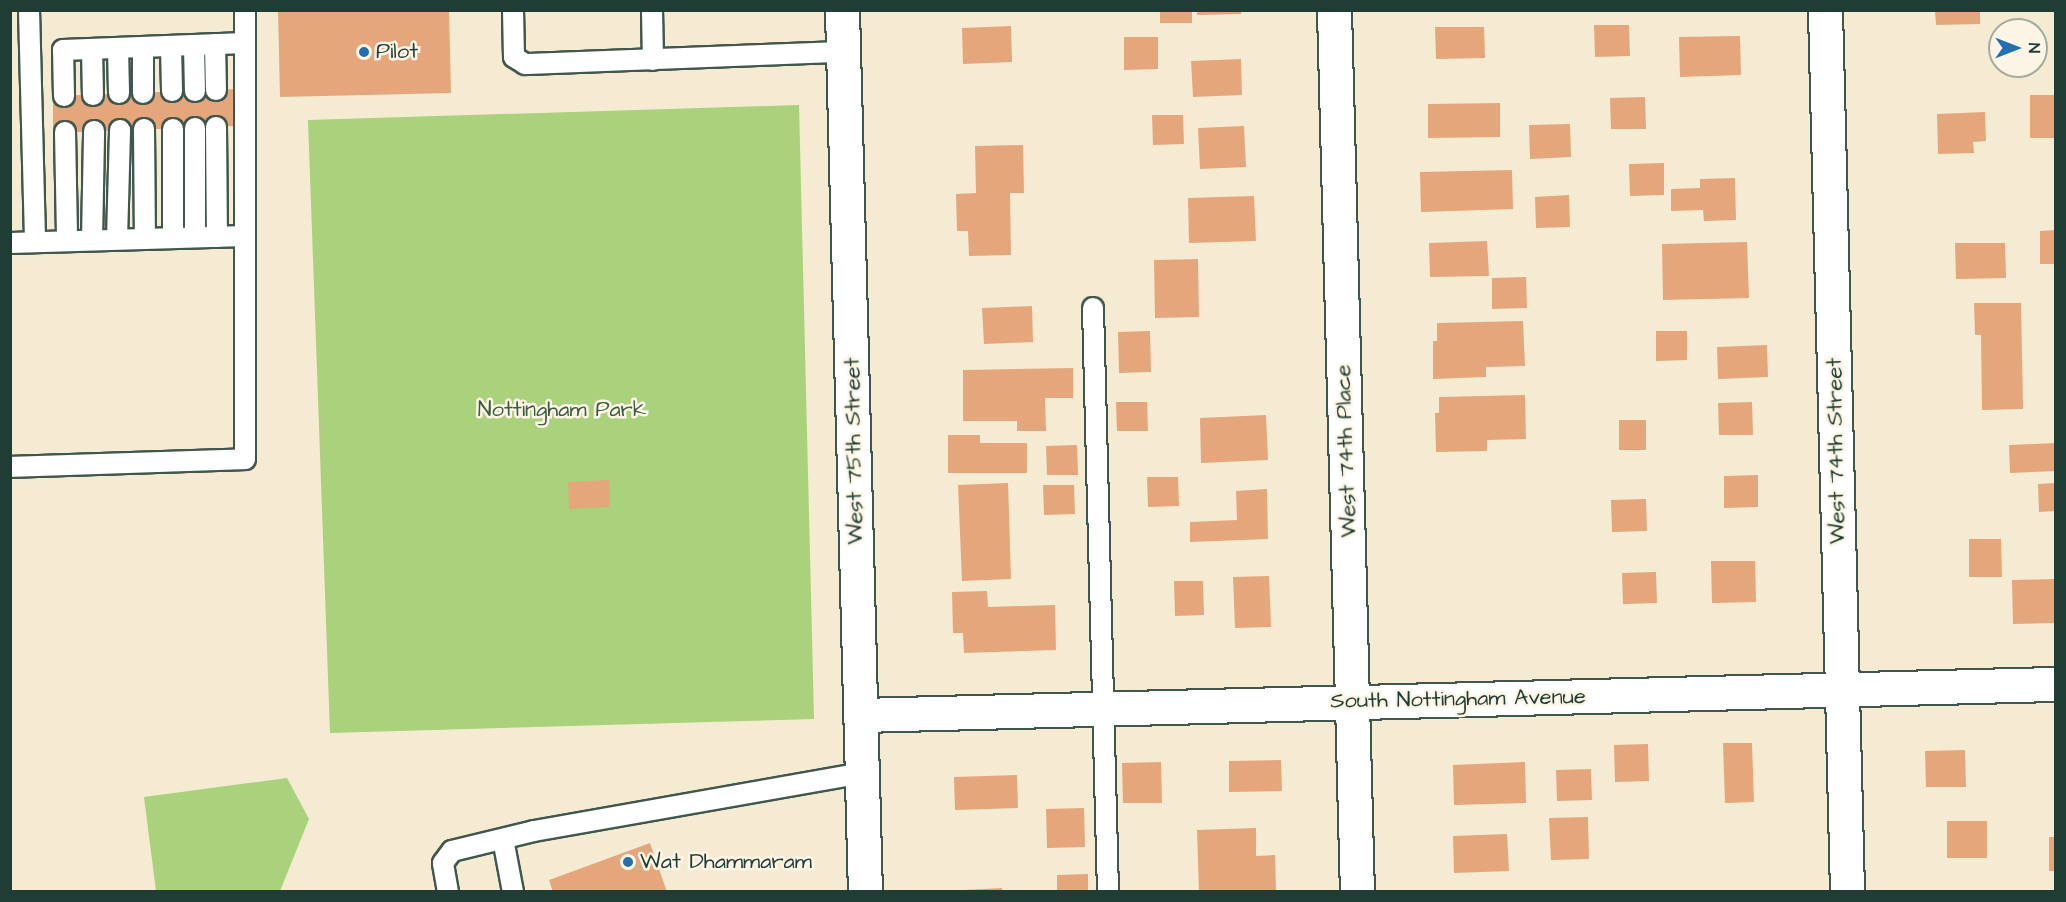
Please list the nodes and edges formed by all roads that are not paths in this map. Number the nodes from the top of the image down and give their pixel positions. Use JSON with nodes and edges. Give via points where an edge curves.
{"nodes":[{"id":1,"x":29,"y":10,"type":"edge"},
{"id":2,"x":245,"y":10,"type":"edge"},
{"id":3,"x":513,"y":10,"type":"edge"},
{"id":4,"x":652,"y":10,"type":"edge"},
{"id":5,"x":842,"y":10,"type":"edge"},
{"id":6,"x":1334,"y":10,"type":"edge"},
{"id":7,"x":1825,"y":10,"type":"edge"},
{"id":8,"x":245,"y":43,"type":"junction"},
{"id":9,"x":215,"y":44,"type":"junction"},
{"id":10,"x":194,"y":45,"type":"junction"},
{"id":11,"x":171,"y":46,"type":"junction"},
{"id":12,"x":143,"y":47,"type":"junction"},
{"id":13,"x":118,"y":48,"type":"junction"},
{"id":14,"x":92,"y":49,"type":"junction"},
{"id":15,"x":844,"y":52,"type":"junction"},
{"id":16,"x":653,"y":60,"type":"junction"},
{"id":17,"x":216,"y":90,"type":"dead end"},
{"id":18,"x":172,"y":91,"type":"dead end"},
{"id":19,"x":195,"y":91,"type":"dead end"},
{"id":20,"x":118,"y":93,"type":"dead end"},
{"id":21,"x":143,"y":93,"type":"dead end"},
{"id":22,"x":93,"y":94,"type":"dead end"},
{"id":23,"x":64,"y":96,"type":"dead end"},
{"id":24,"x":216,"y":127,"type":"dead end"},
{"id":25,"x":195,"y":128,"type":"dead end"},
{"id":26,"x":144,"y":129,"type":"dead end"},
{"id":27,"x":173,"y":129,"type":"dead end"},
{"id":28,"x":120,"y":130,"type":"dead end"},
{"id":29,"x":94,"y":131,"type":"dead end"},
{"id":30,"x":65,"y":132,"type":"dead end"},
{"id":31,"x":245,"y":236,"type":"junction"},
{"id":32,"x":195,"y":237,"type":"junction"},
{"id":33,"x":217,"y":237,"type":"junction"},
{"id":34,"x":145,"y":238,"type":"junction"},
{"id":35,"x":172,"y":238,"type":"junction"},
{"id":36,"x":117,"y":239,"type":"junction"},
{"id":37,"x":92,"y":240,"type":"junction"},
{"id":38,"x":67,"y":241,"type":"junction"},
{"id":39,"x":35,"y":242,"type":"junction"},
{"id":40,"x":10,"y":243,"type":"edge"},
{"id":41,"x":1093,"y":308,"type":"dead end"},
{"id":42,"x":10,"y":467,"type":"edge"},
{"id":43,"x":2055,"y":684,"type":"edge"},
{"id":44,"x":1842,"y":689,"type":"junction"},
{"id":45,"x":1352,"y":702,"type":"junction"},
{"id":46,"x":1103,"y":709,"type":"junction"},
{"id":47,"x":861,"y":715,"type":"junction"},
{"id":48,"x":862,"y":773,"type":"junction"},
{"id":49,"x":503,"y":839,"type":"junction"},
{"id":50,"x":448,"y":891,"type":"edge"},
{"id":51,"x":513,"y":891,"type":"edge"},
{"id":52,"x":865,"y":891,"type":"edge"},
{"id":53,"x":1108,"y":891,"type":"edge"},
{"id":54,"x":1357,"y":891,"type":"edge"},
{"id":55,"x":1847,"y":891,"type":"edge"}],
"edges":[{"from":1,"to":39,"type":"lane"},
{"from":2,"to":8,"type":"lane"},
{"from":3,"to":16,"type":"lane","via":[[514,57],[525,64]]},
{"from":4,"to":16,"type":"lane"},
{"from":5,"to":15,"type":"street","name":"West 75th Street"},
{"from":6,"to":45,"type":"street","name":"West 74th Place"},
{"from":7,"to":44,"type":"street","name":"West 74th Street"},
{"from":8,"to":9,"type":"lane"},
{"from":8,"to":31,"type":"lane"},
{"from":9,"to":10,"type":"lane"},
{"from":9,"to":17,"type":"lane"},
{"from":10,"to":11,"type":"lane"},
{"from":10,"to":19,"type":"lane"},
{"from":11,"to":12,"type":"lane"},
{"from":11,"to":18,"type":"lane"},
{"from":12,"to":13,"type":"lane"},
{"from":12,"to":21,"type":"lane"},
{"from":13,"to":14,"type":"lane"},
{"from":13,"to":20,"type":"lane"},
{"from":14,"to":22,"type":"lane"},
{"from":14,"to":23,"type":"lane","via":[[63,50]]},
{"from":15,"to":16,"type":"lane"},
{"from":15,"to":47,"type":"street","name":"West 75th Street"},
{"from":24,"to":33,"type":"lane"},
{"from":25,"to":32,"type":"lane"},
{"from":26,"to":34,"type":"lane"},
{"from":27,"to":35,"type":"lane"},
{"from":28,"to":36,"type":"lane"},
{"from":29,"to":37,"type":"lane"},
{"from":30,"to":38,"type":"lane"},
{"from":31,"to":33,"type":"lane"},
{"from":31,"to":42,"type":"lane","via":[[245,459]]},
{"from":32,"to":33,"type":"lane"},
{"from":32,"to":35,"type":"lane"},
{"from":34,"to":35,"type":"lane"},
{"from":34,"to":36,"type":"lane"},
{"from":36,"to":37,"type":"lane"},
{"from":37,"to":38,"type":"lane"},
{"from":38,"to":39,"type":"lane"},
{"from":39,"to":40,"type":"lane"},
{"from":41,"to":46,"type":"lane"},
{"from":43,"to":44,"type":"street","name":"South Nottingham Avenue"},
{"from":44,"to":45,"type":"street","name":"South Nottingham Avenue"},
{"from":44,"to":55,"type":"street","name":"West 74th Street"},
{"from":45,"to":46,"type":"street","name":"South Nottingham Avenue"},
{"from":45,"to":54,"type":"street","name":"West 74th Place"},
{"from":46,"to":47,"type":"street","name":"South Nottingham Avenue"},
{"from":46,"to":53,"type":"lane"},
{"from":47,"to":48,"type":"street","name":"West 75th Street"},
{"from":48,"to":49,"type":"lane"},
{"from":48,"to":52,"type":"street","name":"West 75th Street"},
{"from":49,"to":50,"type":"lane","via":[[452,851],[443,863]]},
{"from":49,"to":51,"type":"lane"}]}
